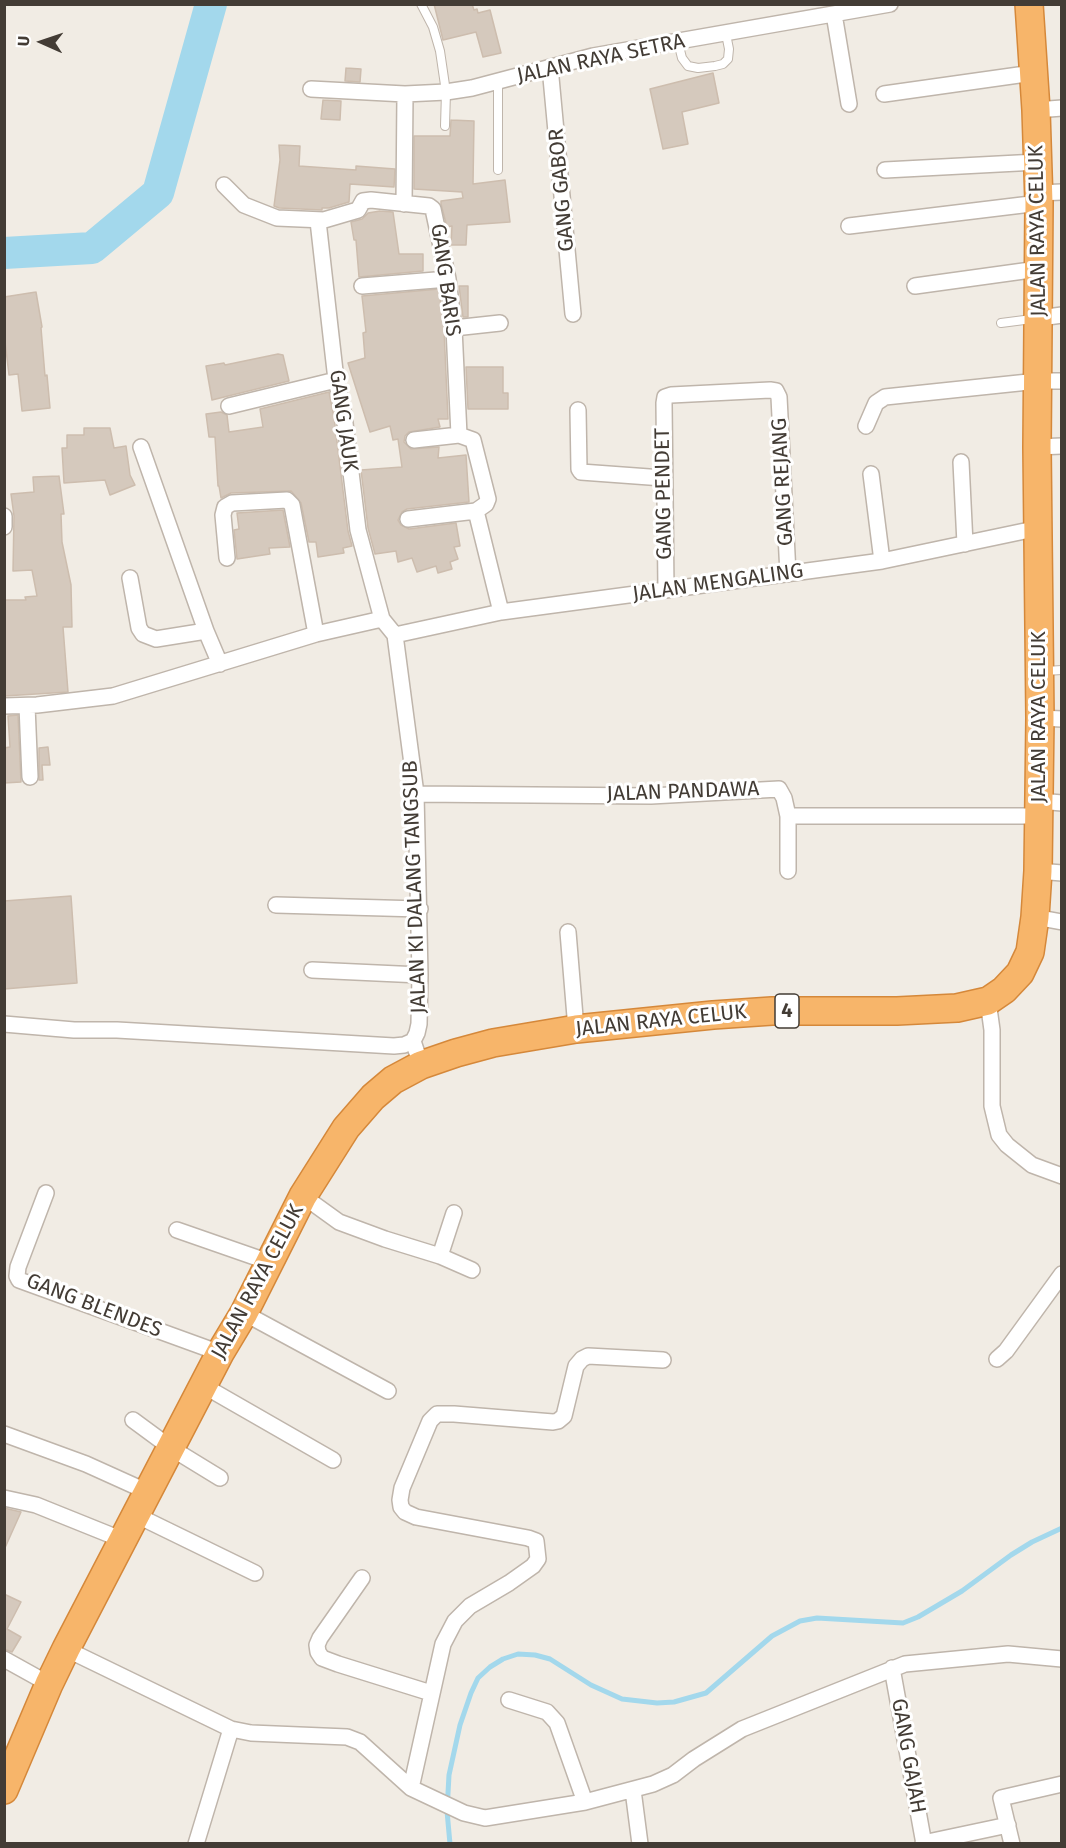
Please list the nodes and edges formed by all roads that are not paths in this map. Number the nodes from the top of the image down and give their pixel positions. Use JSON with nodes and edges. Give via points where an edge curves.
{"nodes":[{"id":1,"x":421,"y":4,"type":"edge"},
{"id":2,"x":890,"y":4,"type":"edge"},
{"id":3,"x":1029,"y":4,"type":"edge"},
{"id":4,"x":834,"y":14,"type":"junction"},
{"id":5,"x":726,"y":34,"type":"junction"},
{"id":6,"x":678,"y":42,"type":"junction"},
{"id":7,"x":550,"y":67,"type":"junction"},
{"id":8,"x":1033,"y":73,"type":"junction"},
{"id":9,"x":498,"y":81,"type":"junction"},
{"id":10,"x":311,"y":89,"type":"dead end"},
{"id":11,"x":446,"y":92,"type":"junction"},
{"id":12,"x":405,"y":94,"type":"junction"},
{"id":13,"x":884,"y":94,"type":"dead end"},
{"id":14,"x":849,"y":104,"type":"dead end"},
{"id":15,"x":1049,"y":109,"type":"edge"},
{"id":16,"x":445,"y":126,"type":"dead end"},
{"id":17,"x":1037,"y":162,"type":"junction"},
{"id":18,"x":498,"y":170,"type":"dead end"},
{"id":19,"x":885,"y":170,"type":"dead end"},
{"id":20,"x":224,"y":185,"type":"dead end"},
{"id":21,"x":1046,"y":196,"type":"edge"},
{"id":22,"x":404,"y":204,"type":"junction"},
{"id":23,"x":318,"y":221,"type":"junction"},
{"id":24,"x":849,"y":226,"type":"dead end"},
{"id":25,"x":1038,"y":269,"type":"junction"},
{"id":26,"x":448,"y":279,"type":"junction"},
{"id":27,"x":362,"y":286,"type":"dead end"},
{"id":28,"x":915,"y":286,"type":"dead end"},
{"id":29,"x":573,"y":314,"type":"dead end"},
{"id":30,"x":1051,"y":316,"type":"edge"},
{"id":31,"x":500,"y":323,"type":"dead end"},
{"id":32,"x":1001,"y":323,"type":"dead end"},
{"id":33,"x":454,"y":328,"type":"junction"},
{"id":34,"x":336,"y":380,"type":"junction"},
{"id":35,"x":1050,"y":381,"type":"edge"},
{"id":36,"x":776,"y":391,"type":"joint"},
{"id":37,"x":229,"y":406,"type":"dead end"},
{"id":38,"x":578,"y":410,"type":"dead end"},
{"id":39,"x":867,"y":426,"type":"dead end"},
{"id":40,"x":459,"y":435,"type":"junction"},
{"id":41,"x":414,"y":440,"type":"dead end"},
{"id":42,"x":1049,"y":446,"type":"edge"},
{"id":43,"x":141,"y":447,"type":"dead end"},
{"id":44,"x":961,"y":462,"type":"dead end"},
{"id":45,"x":871,"y":474,"type":"dead end"},
{"id":46,"x":663,"y":478,"type":"junction"},
{"id":47,"x":476,"y":511,"type":"junction"},
{"id":48,"x":4,"y":516,"type":"edge"},
{"id":49,"x":408,"y":519,"type":"dead end"},
{"id":50,"x":4,"y":527,"type":"edge"},
{"id":51,"x":1039,"y":528,"type":"junction"},
{"id":52,"x":965,"y":544,"type":"junction"},
{"id":53,"x":227,"y":558,"type":"dead end"},
{"id":54,"x":882,"y":561,"type":"junction"},
{"id":55,"x":788,"y":574,"type":"junction"},
{"id":56,"x":130,"y":578,"type":"dead end"},
{"id":57,"x":666,"y":590,"type":"junction"},
{"id":58,"x":501,"y":612,"type":"junction"},
{"id":59,"x":382,"y":619,"type":"junction"},
{"id":60,"x":206,"y":631,"type":"junction"},
{"id":61,"x":316,"y":634,"type":"junction"},
{"id":62,"x":395,"y":635,"type":"junction"},
{"id":63,"x":220,"y":664,"type":"junction"},
{"id":64,"x":1052,"y":670,"type":"edge"},
{"id":65,"x":4,"y":706,"type":"edge"},
{"id":66,"x":27,"y":706,"type":"junction"},
{"id":67,"x":1051,"y":719,"type":"edge"},
{"id":68,"x":30,"y":777,"type":"dead end"},
{"id":69,"x":416,"y":794,"type":"junction"},
{"id":70,"x":1046,"y":807,"type":"edge"},
{"id":71,"x":788,"y":816,"type":"junction"},
{"id":72,"x":788,"y":871,"type":"dead end"},
{"id":73,"x":1050,"y":872,"type":"edge"},
{"id":74,"x":276,"y":905,"type":"dead end"},
{"id":75,"x":420,"y":909,"type":"junction"},
{"id":76,"x":1035,"y":917,"type":"junction"},
{"id":77,"x":1062,"y":922,"type":"edge"},
{"id":78,"x":567,"y":932,"type":"dead end"},
{"id":79,"x":312,"y":970,"type":"dead end"},
{"id":80,"x":420,"y":975,"type":"junction"},
{"id":81,"x":988,"y":1001,"type":"junction"},
{"id":82,"x":4,"y":1024,"type":"edge"},
{"id":83,"x":576,"y":1029,"type":"junction"},
{"id":84,"x":417,"y":1053,"type":"junction"},
{"id":85,"x":1062,"y":1176,"type":"edge"},
{"id":86,"x":46,"y":1193,"type":"dead end"},
{"id":87,"x":303,"y":1196,"type":"junction"},
{"id":88,"x":454,"y":1213,"type":"dead end"},
{"id":89,"x":177,"y":1230,"type":"dead end"},
{"id":90,"x":440,"y":1256,"type":"junction"},
{"id":91,"x":269,"y":1262,"type":"junction"},
{"id":92,"x":472,"y":1270,"type":"dead end"},
{"id":93,"x":1062,"y":1274,"type":"edge"},
{"id":94,"x":244,"y":1313,"type":"junction"},
{"id":95,"x":220,"y":1353,"type":"junction"},
{"id":96,"x":997,"y":1359,"type":"dead end"},
{"id":97,"x":663,"y":1360,"type":"dead end"},
{"id":98,"x":204,"y":1386,"type":"junction"},
{"id":99,"x":388,"y":1391,"type":"dead end"},
{"id":100,"x":133,"y":1420,"type":"dead end"},
{"id":101,"x":4,"y":1434,"type":"edge"},
{"id":102,"x":171,"y":1448,"type":"junction"},
{"id":103,"x":333,"y":1460,"type":"dead end"},
{"id":104,"x":220,"y":1478,"type":"dead end"},
{"id":105,"x":4,"y":1498,"type":"edge"},
{"id":106,"x":142,"y":1503,"type":"junction"},
{"id":107,"x":123,"y":1540,"type":"junction"},
{"id":108,"x":255,"y":1573,"type":"dead end"},
{"id":109,"x":362,"y":1578,"type":"dead end"},
{"id":110,"x":66,"y":1649,"type":"junction"},
{"id":111,"x":4,"y":1659,"type":"edge"},
{"id":112,"x":1062,"y":1659,"type":"edge"},
{"id":113,"x":891,"y":1668,"type":"junction"},
{"id":114,"x":49,"y":1684,"type":"junction"},
{"id":115,"x":430,"y":1693,"type":"junction"},
{"id":116,"x":509,"y":1700,"type":"dead end"},
{"id":117,"x":231,"y":1729,"type":"junction"},
{"id":118,"x":8,"y":1773,"type":"edge"},
{"id":119,"x":1062,"y":1784,"type":"edge"},
{"id":120,"x":633,"y":1790,"type":"junction"},
{"id":121,"x":417,"y":1791,"type":"junction"},
{"id":122,"x":585,"y":1803,"type":"junction"},
{"id":123,"x":1008,"y":1825,"type":"junction"},
{"id":124,"x":923,"y":1843,"type":"edge"},
{"id":125,"x":196,"y":1844,"type":"edge"},
{"id":126,"x":640,"y":1844,"type":"edge"},
{"id":127,"x":1012,"y":1844,"type":"edge"}],
"edges":[{"from":1,"to":11,"type":"lane","via":[[438,43]]},
{"from":2,"to":4,"type":"street","name":"JALAN RAYA SETRA"},
{"from":3,"to":8,"type":"highway","name":"JALAN RAYA CELUK","number":"4"},
{"from":4,"to":5,"type":"street","name":"JALAN RAYA SETRA"},
{"from":4,"to":14,"type":"street"},
{"from":5,"to":6,"type":"street","name":"JALAN RAYA SETRA"},
{"from":5,"to":6,"type":"lane","via":[[728,59],[715,66],[688,66]]},
{"from":6,"to":7,"type":"street","name":"JALAN RAYA SETRA"},
{"from":7,"to":9,"type":"street","name":"JALAN RAYA SETRA"},
{"from":7,"to":29,"type":"street","name":"GANG GABOR"},
{"from":8,"to":13,"type":"street"},
{"from":8,"to":15,"type":"highway","name":"JALAN RAYA CELUK","number":"4"},
{"from":9,"to":11,"type":"street","name":"JALAN RAYA SETRA"},
{"from":9,"to":18,"type":"lane"},
{"from":10,"to":12,"type":"street","name":"JALAN RAYA SETRA"},
{"from":11,"to":12,"type":"street","name":"JALAN RAYA SETRA"},
{"from":11,"to":16,"type":"lane"},
{"from":12,"to":22,"type":"street"},
{"from":15,"to":17,"type":"highway","name":"JALAN RAYA CELUK","number":"4"},
{"from":17,"to":19,"type":"street"},
{"from":17,"to":21,"type":"highway","name":"JALAN RAYA CELUK","number":"4"},
{"from":20,"to":23,"type":"street","name":"GANG BARIS","via":[[244,205],[268,216]]},
{"from":21,"to":24,"type":"street"},
{"from":21,"to":25,"type":"highway","name":"JALAN RAYA CELUK","number":"4"},
{"from":22,"to":23,"type":"street","name":"GANG BARIS","via":[[363,201],[358,210]]},
{"from":22,"to":26,"type":"street","name":"GANG BARIS","via":[[433,209]]},
{"from":23,"to":34,"type":"street","name":"GANG JAUK"},
{"from":25,"to":28,"type":"street"},
{"from":25,"to":30,"type":"highway","name":"JALAN RAYA CELUK","number":"4"},
{"from":26,"to":27,"type":"street"},
{"from":26,"to":33,"type":"street","name":"GANG BARIS"},
{"from":30,"to":32,"type":"lane"},
{"from":30,"to":35,"type":"highway","name":"JALAN RAYA CELUK","number":"4"},
{"from":31,"to":33,"type":"street"},
{"from":33,"to":40,"type":"street","name":"GANG BARIS"},
{"from":34,"to":37,"type":"street"},
{"from":34,"to":59,"type":"street","name":"GANG JAUK","via":[[358,530]]},
{"from":35,"to":39,"type":"street","via":[[885,397],[876,404]]},
{"from":35,"to":42,"type":"highway","name":"JALAN RAYA CELUK","number":"4"},
{"from":36,"to":46,"type":"street","name":"GANG PENDET","via":[[665,397]]},
{"from":36,"to":55,"type":"street","name":"GANG REJANG"},
{"from":38,"to":46,"type":"street","via":[[581,472]]},
{"from":40,"to":41,"type":"street"},
{"from":40,"to":47,"type":"street","via":[[469,437],[475,444],[488,496],[486,504]]},
{"from":42,"to":51,"type":"highway","name":"JALAN RAYA CELUK","number":"4"},
{"from":43,"to":60,"type":"street"},
{"from":44,"to":52,"type":"street"},
{"from":45,"to":54,"type":"street"},
{"from":46,"to":57,"type":"street","name":"GANG PENDET"},
{"from":47,"to":49,"type":"street"},
{"from":47,"to":58,"type":"street"},
{"from":48,"to":50,"type":"street"},
{"from":51,"to":52,"type":"street","name":"JALAN MENGALING"},
{"from":51,"to":64,"type":"highway","name":"JALAN RAYA CELUK","number":"4"},
{"from":52,"to":54,"type":"street","name":"JALAN MENGALING"},
{"from":53,"to":61,"type":"street","via":[[225,507],[232,503],[287,500],[292,505]]},
{"from":54,"to":55,"type":"street","name":"JALAN MENGALING"},
{"from":55,"to":57,"type":"street","name":"JALAN MENGALING"},
{"from":56,"to":60,"type":"street","via":[[143,634],[156,639]]},
{"from":57,"to":58,"type":"street","name":"JALAN MENGALING"},
{"from":58,"to":62,"type":"street","name":"JALAN MENGALING"},
{"from":59,"to":61,"type":"street"},
{"from":59,"to":62,"type":"street"},
{"from":60,"to":63,"type":"street"},
{"from":61,"to":63,"type":"street"},
{"from":62,"to":69,"type":"street","name":"JALAN KI DALANG TANGSUB"},
{"from":63,"to":66,"type":"street","via":[[113,696]]},
{"from":64,"to":67,"type":"highway","name":"JALAN RAYA CELUK","number":"4"},
{"from":65,"to":66,"type":"street"},
{"from":66,"to":68,"type":"street"},
{"from":67,"to":70,"type":"highway","name":"JALAN RAYA CELUK","number":"4"},
{"from":69,"to":71,"type":"street","name":"JALAN PANDAWA","via":[[651,796],[779,789]]},
{"from":69,"to":75,"type":"street","name":"JALAN KI DALANG TANGSUB"},
{"from":70,"to":71,"type":"street"},
{"from":70,"to":73,"type":"highway","name":"JALAN RAYA CELUK","number":"4"},
{"from":71,"to":72,"type":"street"},
{"from":73,"to":76,"type":"highway","name":"JALAN RAYA CELUK","number":"4"},
{"from":74,"to":75,"type":"street"},
{"from":75,"to":80,"type":"street","name":"JALAN KI DALANG TANGSUB"},
{"from":76,"to":77,"type":"street"},
{"from":76,"to":81,"type":"highway","name":"JALAN RAYA CELUK","number":"4","via":[[1030,952],[1020,973]]},
{"from":78,"to":83,"type":"street"},
{"from":79,"to":80,"type":"street"},
{"from":80,"to":84,"type":"street","name":"JALAN KI DALANG TANGSUB"},
{"from":81,"to":83,"type":"highway","name":"JALAN RAYA CELUK","number":"4","via":[[957,1008],[772,1011]]},
{"from":81,"to":85,"type":"street","via":[[992,1106],[999,1135],[1032,1165]]},
{"from":82,"to":84,"type":"street","via":[[404,1045]]},
{"from":83,"to":84,"type":"highway","name":"JALAN RAYA CELUK","number":"4"},
{"from":84,"to":87,"type":"highway","name":"JALAN RAYA CELUK","number":"4","via":[[346,1128]]},
{"from":86,"to":95,"type":"street","name":"GANG BLENDES","via":[[18,1267],[20,1280]]},
{"from":87,"to":90,"type":"street","via":[[339,1222]]},
{"from":87,"to":91,"type":"highway","name":"JALAN RAYA CELUK","number":"4"},
{"from":88,"to":90,"type":"street"},
{"from":89,"to":91,"type":"street"},
{"from":90,"to":92,"type":"street"},
{"from":91,"to":94,"type":"highway","name":"JALAN RAYA CELUK","number":"4"},
{"from":93,"to":96,"type":"street"},
{"from":94,"to":95,"type":"highway","name":"JALAN RAYA CELUK","number":"4"},
{"from":94,"to":99,"type":"street"},
{"from":95,"to":98,"type":"highway","name":"JALAN RAYA CELUK","number":"4"},
{"from":97,"to":115,"type":"street","via":[[588,1356],[582,1359],[576,1366],[564,1416],[553,1422],[454,1414],[433,1417],[402,1488],[401,1507],[416,1517],[528,1538],[536,1542],[538,1559],[470,1606],[455,1621],[443,1644]]},
{"from":98,"to":102,"type":"highway","name":"JALAN RAYA CELUK","number":"4"},
{"from":98,"to":103,"type":"street"},
{"from":100,"to":102,"type":"street"},
{"from":101,"to":106,"type":"street","via":[[86,1464]]},
{"from":102,"to":104,"type":"street"},
{"from":102,"to":106,"type":"highway","name":"JALAN RAYA CELUK","number":"4"},
{"from":105,"to":107,"type":"street","via":[[36,1505]]},
{"from":106,"to":107,"type":"highway","name":"JALAN RAYA CELUK","number":"4"},
{"from":106,"to":108,"type":"street"},
{"from":107,"to":110,"type":"highway","name":"JALAN RAYA CELUK","number":"4"},
{"from":109,"to":115,"type":"street","via":[[320,1638],[318,1652],[322,1658],[338,1664]]},
{"from":110,"to":114,"type":"highway","name":"JALAN RAYA CELUK","number":"4"},
{"from":110,"to":117,"type":"street"},
{"from":111,"to":114,"type":"street"},
{"from":112,"to":113,"type":"street","via":[[1008,1654]]},
{"from":113,"to":120,"type":"street","via":[[742,1728],[673,1775]]},
{"from":113,"to":124,"type":"street","name":"GANG GAJAH"},
{"from":114,"to":118,"type":"highway","name":"JALAN RAYA CELUK","number":"4"},
{"from":115,"to":121,"type":"street"},
{"from":116,"to":122,"type":"street","via":[[547,1713],[557,1723]]},
{"from":117,"to":121,"type":"street","via":[[347,1737],[363,1744]]},
{"from":117,"to":125,"type":"street"},
{"from":119,"to":123,"type":"street","via":[[1001,1798]]},
{"from":120,"to":122,"type":"street"},
{"from":120,"to":126,"type":"street"},
{"from":121,"to":122,"type":"street","via":[[464,1813],[485,1818]]},
{"from":123,"to":124,"type":"street"},
{"from":123,"to":127,"type":"street"}]}
